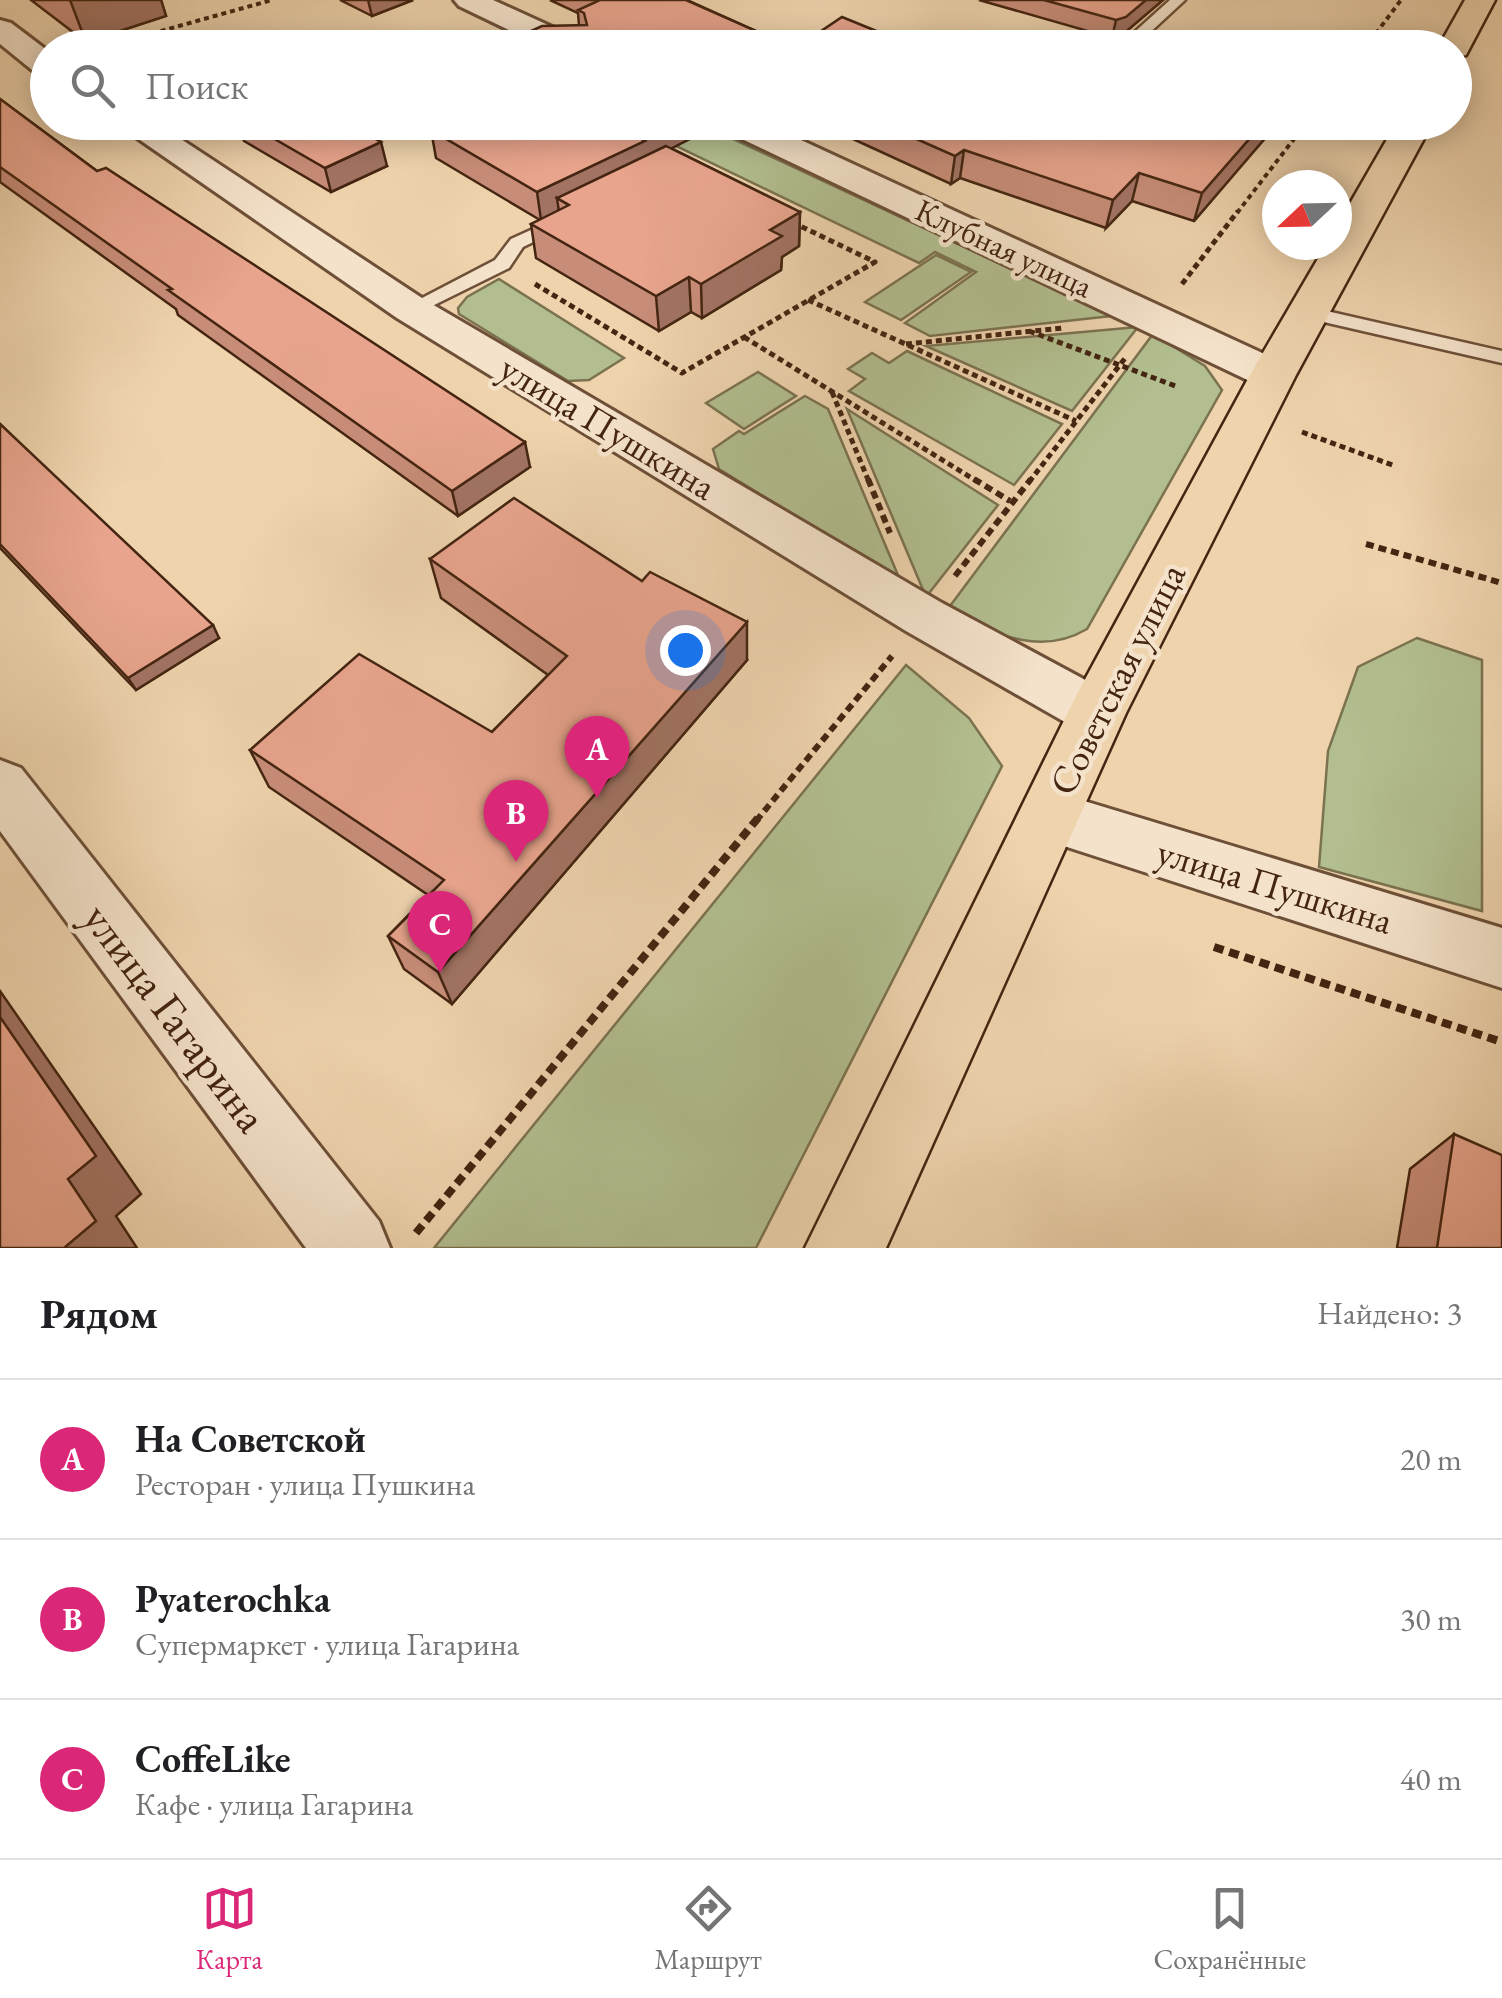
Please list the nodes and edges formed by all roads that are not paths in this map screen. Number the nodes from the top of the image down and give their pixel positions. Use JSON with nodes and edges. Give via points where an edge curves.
{"nodes":[{"id":1,"x":470,"y":0,"type":"edge"},
{"id":2,"x":1178,"y":0,"type":"edge"},
{"id":3,"x":1480,"y":0,"type":"edge"},
{"id":4,"x":0,"y":29,"type":"edge"},
{"id":5,"x":534,"y":30,"type":"edge"},
{"id":6,"x":1145,"y":30,"type":"edge"},
{"id":7,"x":1464,"y":30,"type":"edge"},
{"id":8,"x":30,"y":53,"type":"edge"},
{"id":9,"x":158,"y":140,"type":"edge"},
{"id":10,"x":772,"y":140,"type":"edge"},
{"id":11,"x":1405,"y":140,"type":"edge"},
{"id":12,"x":586,"y":208,"type":"edge"},
{"id":13,"x":410,"y":309,"type":"junction"},
{"id":14,"x":1309,"y":313,"type":"junction"},
{"id":15,"x":1502,"y":357,"type":"edge"},
{"id":16,"x":1274,"y":375,"type":"junction"},
{"id":17,"x":1096,"y":714,"type":"junction"},
{"id":18,"x":0,"y":785,"type":"edge"},
{"id":19,"x":1048,"y":816,"type":"junction"},
{"id":20,"x":1502,"y":958,"type":"edge"},
{"id":21,"x":352,"y":1248,"type":"edge"},
{"id":22,"x":845,"y":1248,"type":"edge"}],
"edges":[{"from":1,"to":5,"type":"street"},
{"from":2,"to":6,"type":"lane"},
{"from":3,"to":7,"type":"main road"},
{"from":4,"to":8,"type":"street"},
{"from":9,"to":13,"type":"street","name":"улица Пушкина"},
{"from":10,"to":16,"type":"street","name":"Клубная улица"},
{"from":11,"to":14,"type":"main road","name":"Советская улица"},
{"from":12,"to":13,"type":"lane","via":[[517,243],[502,264]]},
{"from":13,"to":17,"type":"street","name":"улица Пушкина"},
{"from":14,"to":15,"type":"lane"},
{"from":14,"to":16,"type":"main road","name":"Советская улица"},
{"from":16,"to":17,"type":"main road","name":"Советская улица"},
{"from":17,"to":19,"type":"main road","name":"Советская улица"},
{"from":18,"to":21,"type":"street","name":"улица Гагарина"},
{"from":19,"to":20,"type":"street","name":"улица Пушкина"},
{"from":19,"to":22,"type":"main road","name":"Советская улица"}]}
